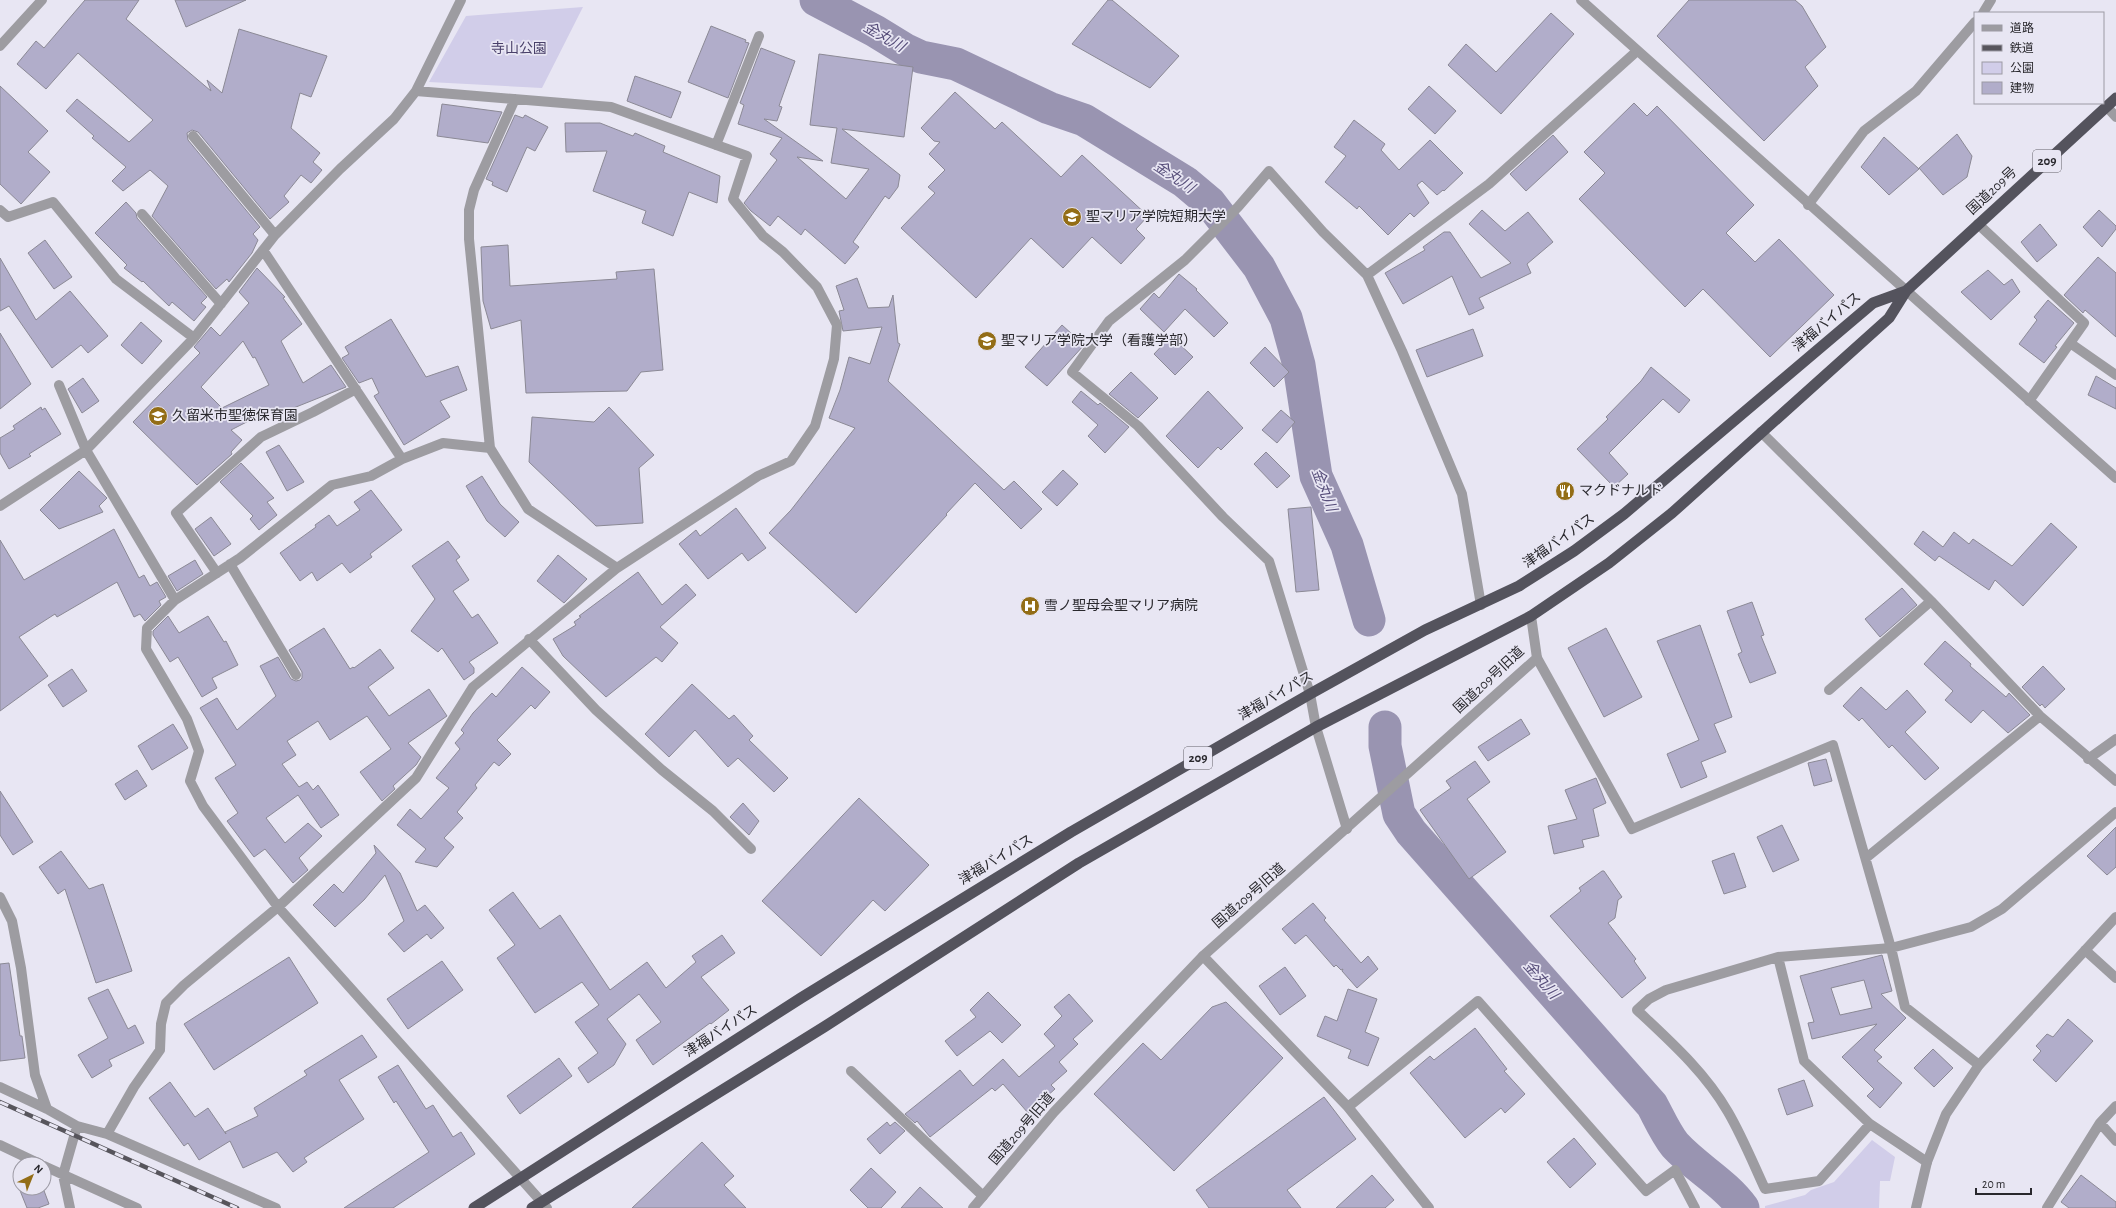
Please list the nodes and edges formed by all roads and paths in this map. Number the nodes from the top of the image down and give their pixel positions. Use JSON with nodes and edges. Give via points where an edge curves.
{"nodes":[{"id":1,"x":42,"y":0,"type":"edge"},
{"id":2,"x":461,"y":0,"type":"edge"},
{"id":3,"x":1581,"y":0,"type":"edge"},
{"id":4,"x":1991,"y":0,"type":"edge"},
{"id":5,"x":1984,"y":12,"type":"edge"},
{"id":6,"x":1974,"y":23,"type":"edge"},
{"id":7,"x":759,"y":36,"type":"dead end"},
{"id":8,"x":0,"y":46,"type":"edge"},
{"id":9,"x":1637,"y":51,"type":"junction"},
{"id":10,"x":416,"y":91,"type":"junction"},
{"id":11,"x":2116,"y":98,"type":"edge"},
{"id":12,"x":515,"y":99,"type":"junction"},
{"id":13,"x":2106,"y":106,"type":"junction"},
{"id":14,"x":2116,"y":117,"type":"edge"},
{"id":15,"x":193,"y":136,"type":"dead end"},
{"id":16,"x":716,"y":145,"type":"junction"},
{"id":17,"x":1808,"y":205,"type":"junction"},
{"id":18,"x":0,"y":210,"type":"edge"},
{"id":19,"x":142,"y":214,"type":"dead end"},
{"id":20,"x":1978,"y":224,"type":"junction"},
{"id":21,"x":275,"y":235,"type":"junction"},
{"id":22,"x":263,"y":250,"type":"junction"},
{"id":23,"x":1367,"y":275,"type":"junction"},
{"id":24,"x":1906,"y":291,"type":"junction"},
{"id":25,"x":221,"y":304,"type":"junction"},
{"id":26,"x":194,"y":338,"type":"junction"},
{"id":27,"x":2070,"y":343,"type":"junction"},
{"id":28,"x":2116,"y":375,"type":"edge"},
{"id":29,"x":59,"y":385,"type":"dead end"},
{"id":30,"x":356,"y":389,"type":"junction"},
{"id":31,"x":2029,"y":401,"type":"junction"},
{"id":32,"x":1761,"y":432,"type":"junction"},
{"id":33,"x":490,"y":448,"type":"junction"},
{"id":34,"x":86,"y":450,"type":"junction"},
{"id":35,"x":402,"y":458,"type":"junction"},
{"id":36,"x":2116,"y":478,"type":"edge"},
{"id":37,"x":0,"y":506,"type":"edge"},
{"id":38,"x":230,"y":564,"type":"junction"},
{"id":39,"x":617,"y":568,"type":"junction"},
{"id":40,"x":217,"y":573,"type":"junction"},
{"id":41,"x":175,"y":600,"type":"junction"},
{"id":42,"x":1931,"y":601,"type":"junction"},
{"id":43,"x":1481,"y":605,"type":"junction"},
{"id":44,"x":1531,"y":616,"type":"junction"},
{"id":45,"x":529,"y":639,"type":"junction"},
{"id":46,"x":1537,"y":658,"type":"junction"},
{"id":47,"x":296,"y":675,"type":"dead end"},
{"id":48,"x":1829,"y":690,"type":"dead end"},
{"id":49,"x":1310,"y":694,"type":"junction"},
{"id":50,"x":2040,"y":716,"type":"junction"},
{"id":51,"x":1316,"y":727,"type":"junction"},
{"id":52,"x":2116,"y":739,"type":"edge"},
{"id":53,"x":2088,"y":758,"type":"junction"},
{"id":54,"x":2116,"y":781,"type":"edge"},
{"id":55,"x":2116,"y":812,"type":"edge"},
{"id":56,"x":1347,"y":829,"type":"junction"},
{"id":57,"x":751,"y":849,"type":"dead end"},
{"id":58,"x":1866,"y":858,"type":"junction"},
{"id":59,"x":0,"y":897,"type":"edge"},
{"id":60,"x":278,"y":907,"type":"junction"},
{"id":61,"x":2116,"y":917,"type":"edge"},
{"id":62,"x":1891,"y":948,"type":"junction"},
{"id":63,"x":2085,"y":950,"type":"junction"},
{"id":64,"x":1203,"y":956,"type":"junction"},
{"id":65,"x":1778,"y":957,"type":"junction"},
{"id":66,"x":2116,"y":978,"type":"edge"},
{"id":67,"x":1979,"y":1065,"type":"junction"},
{"id":68,"x":851,"y":1071,"type":"dead end"},
{"id":69,"x":0,"y":1087,"type":"edge"},
{"id":70,"x":2116,"y":1106,"type":"edge"},
{"id":71,"x":1348,"y":1107,"type":"junction"},
{"id":72,"x":47,"y":1109,"type":"junction"},
{"id":73,"x":2100,"y":1123,"type":"junction"},
{"id":74,"x":1870,"y":1124,"type":"junction"},
{"id":75,"x":77,"y":1126,"type":"junction"},
{"id":76,"x":108,"y":1134,"type":"junction"},
{"id":77,"x":2116,"y":1140,"type":"edge"},
{"id":78,"x":0,"y":1145,"type":"edge"},
{"id":79,"x":23,"y":1156,"type":"edge"},
{"id":80,"x":1926,"y":1162,"type":"junction"},
{"id":81,"x":52,"y":1170,"type":"edge"},
{"id":82,"x":63,"y":1175,"type":"junction"},
{"id":83,"x":522,"y":1178,"type":"junction"},
{"id":84,"x":983,"y":1196,"type":"junction"},
{"id":85,"x":540,"y":1206,"type":"edge"},
{"id":86,"x":70,"y":1208,"type":"edge"},
{"id":87,"x":137,"y":1208,"type":"edge"},
{"id":88,"x":276,"y":1208,"type":"edge"},
{"id":89,"x":474,"y":1208,"type":"edge"},
{"id":90,"x":973,"y":1208,"type":"edge"},
{"id":91,"x":1428,"y":1208,"type":"edge"},
{"id":92,"x":1695,"y":1208,"type":"edge"},
{"id":93,"x":1916,"y":1208,"type":"edge"},
{"id":94,"x":2047,"y":1208,"type":"edge"}],
"edges":[{"from":1,"to":8,"type":"street"},
{"from":2,"to":10,"type":"street"},
{"from":3,"to":9,"type":"street"},
{"from":4,"to":5,"type":"street"},
{"from":6,"to":17,"type":"street","via":[[1916,91],[1864,131]]},
{"from":7,"to":16,"type":"street"},
{"from":9,"to":17,"type":"street"},
{"from":9,"to":23,"type":"street","via":[[1489,184]]},
{"from":10,"to":12,"type":"street"},
{"from":10,"to":21,"type":"street","via":[[394,119]]},
{"from":11,"to":13,"type":"highway","name":"国道209号","number":"209"},
{"from":12,"to":16,"type":"street","via":[[611,107]]},
{"from":12,"to":33,"type":"street","via":[[474,190],[469,210],[469,239]]},
{"from":13,"to":14,"type":"street"},
{"from":13,"to":20,"type":"highway","name":"国道209号","number":"209"},
{"from":15,"to":21,"type":"street"},
{"from":16,"to":39,"type":"street","via":[[747,156],[733,199],[763,236],[783,252],[817,287],[837,325],[834,359],[815,426],[791,461],[758,476]]},
{"from":17,"to":24,"type":"street"},
{"from":18,"to":26,"type":"street","via":[[8,217],[53,202],[116,279]]},
{"from":19,"to":25,"type":"street"},
{"from":20,"to":24,"type":"highway","name":"国道209号","number":"209"},
{"from":20,"to":27,"type":"street","via":[[2084,323]]},
{"from":21,"to":22,"type":"street"},
{"from":22,"to":25,"type":"street"},
{"from":22,"to":30,"type":"street"},
{"from":23,"to":43,"type":"street","via":[[1462,494]]},
{"from":23,"to":49,"type":"street","via":[[1323,232],[1270,171],[1185,260],[1109,321],[1072,372],[1138,426],[1223,517],[1269,561]]},
{"from":24,"to":31,"type":"street"},
{"from":24,"to":32,"type":"highway","number":"209","via":[[1889,318]]},
{"from":24,"to":43,"type":"highway","name":"津福バイパス","number":"209","via":[[1873,303],[1624,514],[1574,551],[1525,582]]},
{"from":25,"to":26,"type":"street"},
{"from":26,"to":34,"type":"street"},
{"from":27,"to":28,"type":"street"},
{"from":27,"to":31,"type":"street"},
{"from":29,"to":34,"type":"street"},
{"from":30,"to":35,"type":"street"},
{"from":30,"to":40,"type":"street","via":[[261,437],[176,513]]},
{"from":31,"to":36,"type":"street"},
{"from":32,"to":42,"type":"street"},
{"from":32,"to":44,"type":"highway","number":"209","via":[[1672,513],[1609,563]]},
{"from":33,"to":35,"type":"street","via":[[443,443]]},
{"from":33,"to":39,"type":"street","via":[[528,509]]},
{"from":34,"to":37,"type":"street"},
{"from":34,"to":41,"type":"street"},
{"from":35,"to":38,"type":"street","via":[[371,476],[332,485]]},
{"from":38,"to":40,"type":"street"},
{"from":38,"to":47,"type":"street"},
{"from":39,"to":45,"type":"street"},
{"from":40,"to":41,"type":"street"},
{"from":41,"to":60,"type":"street","via":[[147,628],[146,649],[187,719],[199,751],[190,781],[203,806]]},
{"from":42,"to":48,"type":"street"},
{"from":42,"to":50,"type":"street"},
{"from":43,"to":49,"type":"highway","name":"津福バイパス","number":"209","via":[[1425,630]]},
{"from":44,"to":46,"type":"street","name":"国道209号旧道"},
{"from":44,"to":51,"type":"highway","number":"209"},
{"from":45,"to":57,"type":"street","via":[[596,710],[662,770],[713,811]]},
{"from":45,"to":60,"type":"street","via":[[473,687],[416,778]]},
{"from":46,"to":56,"type":"street","name":"国道209号旧道"},
{"from":46,"to":58,"type":"street","via":[[1632,829],[1833,745]]},
{"from":49,"to":51,"type":"street"},
{"from":49,"to":83,"type":"highway","name":"津福バイパス","number":"209","via":[[1072,832],[801,998]]},
{"from":50,"to":53,"type":"street"},
{"from":50,"to":58,"type":"street"},
{"from":51,"to":56,"type":"street"},
{"from":51,"to":85,"type":"highway","number":"209","via":[[1079,864]]},
{"from":52,"to":53,"type":"street"},
{"from":53,"to":54,"type":"street"},
{"from":55,"to":62,"type":"street","via":[[2002,909],[1971,927]]},
{"from":56,"to":64,"type":"street","name":"国道209号旧道"},
{"from":58,"to":62,"type":"street"},
{"from":59,"to":72,"type":"street","via":[[12,921],[35,1075]]},
{"from":60,"to":76,"type":"street","via":[[166,1003],[161,1024],[160,1050],[134,1087]]},
{"from":60,"to":83,"type":"street"},
{"from":61,"to":63,"type":"street"},
{"from":62,"to":65,"type":"street"},
{"from":62,"to":67,"type":"street","via":[[1905,1007]]},
{"from":63,"to":66,"type":"street"},
{"from":63,"to":67,"type":"street"},
{"from":64,"to":71,"type":"street"},
{"from":64,"to":84,"type":"street","name":"国道209号旧道","via":[[1054,1112]]},
{"from":65,"to":74,"type":"street","via":[[1804,1061]]},
{"from":65,"to":74,"type":"street","via":[[1666,990],[1649,999],[1637,1010],[1704,1076],[1728,1112],[1765,1189],[1819,1181]]},
{"from":67,"to":80,"type":"street","via":[[1946,1114]]},
{"from":68,"to":84,"type":"street"},
{"from":69,"to":72,"type":"street"},
{"from":70,"to":73,"type":"street"},
{"from":71,"to":91,"type":"street"},
{"from":71,"to":92,"type":"street","via":[[1478,1001],[1646,1191],[1675,1170]]},
{"from":72,"to":75,"type":"street"},
{"from":73,"to":77,"type":"street"},
{"from":73,"to":94,"type":"street"},
{"from":74,"to":80,"type":"street"},
{"from":75,"to":76,"type":"street"},
{"from":75,"to":82,"type":"street"},
{"from":76,"to":88,"type":"street"},
{"from":78,"to":79,"type":"street"},
{"from":80,"to":93,"type":"street"},
{"from":81,"to":82,"type":"street"},
{"from":82,"to":86,"type":"street"},
{"from":82,"to":87,"type":"street"},
{"from":83,"to":85,"type":"street"},
{"from":83,"to":89,"type":"highway","name":"津福バイパス","number":"209"},
{"from":84,"to":90,"type":"street","name":"国道209号旧道"}]}
